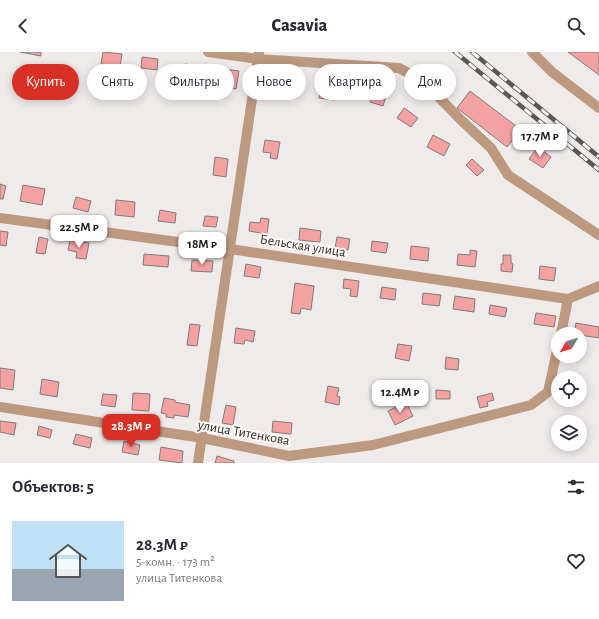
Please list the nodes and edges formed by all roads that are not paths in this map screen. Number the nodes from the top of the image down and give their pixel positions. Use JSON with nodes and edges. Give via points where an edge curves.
{"nodes":[{"id":1,"x":208,"y":52,"type":"edge"},
{"id":2,"x":532,"y":52,"type":"edge"},
{"id":3,"x":258,"y":56,"type":"edge"},
{"id":4,"x":599,"y":108,"type":"edge"},
{"id":5,"x":0,"y":218,"type":"edge"},
{"id":6,"x":599,"y":235,"type":"edge"},
{"id":7,"x":230,"y":248,"type":"junction"},
{"id":8,"x":599,"y":286,"type":"edge"},
{"id":9,"x":568,"y":299,"type":"junction"},
{"id":10,"x":562,"y":327,"type":"edge"},
{"id":11,"x":554,"y":363,"type":"edge"},
{"id":12,"x":0,"y":407,"type":"edge"},
{"id":13,"x":202,"y":438,"type":"junction"},
{"id":14,"x":198,"y":463,"type":"edge"}],
"edges":[{"from":1,"to":3,"type":"street"},
{"from":2,"to":4,"type":"street","via":[[552,72]]},
{"from":3,"to":6,"type":"street","via":[[399,68],[423,81],[491,148],[508,175]]},
{"from":3,"to":7,"type":"street"},
{"from":5,"to":7,"type":"street","name":"Бельская улица"},
{"from":7,"to":9,"type":"street","name":"Бельская улица"},
{"from":7,"to":13,"type":"street"},
{"from":8,"to":9,"type":"street"},
{"from":9,"to":10,"type":"street"},
{"from":11,"to":13,"type":"street","name":"улица Титенкова","via":[[548,392],[531,405],[373,445],[289,456]]},
{"from":12,"to":13,"type":"street","name":"улица Титенкова"},
{"from":13,"to":14,"type":"street"}]}
